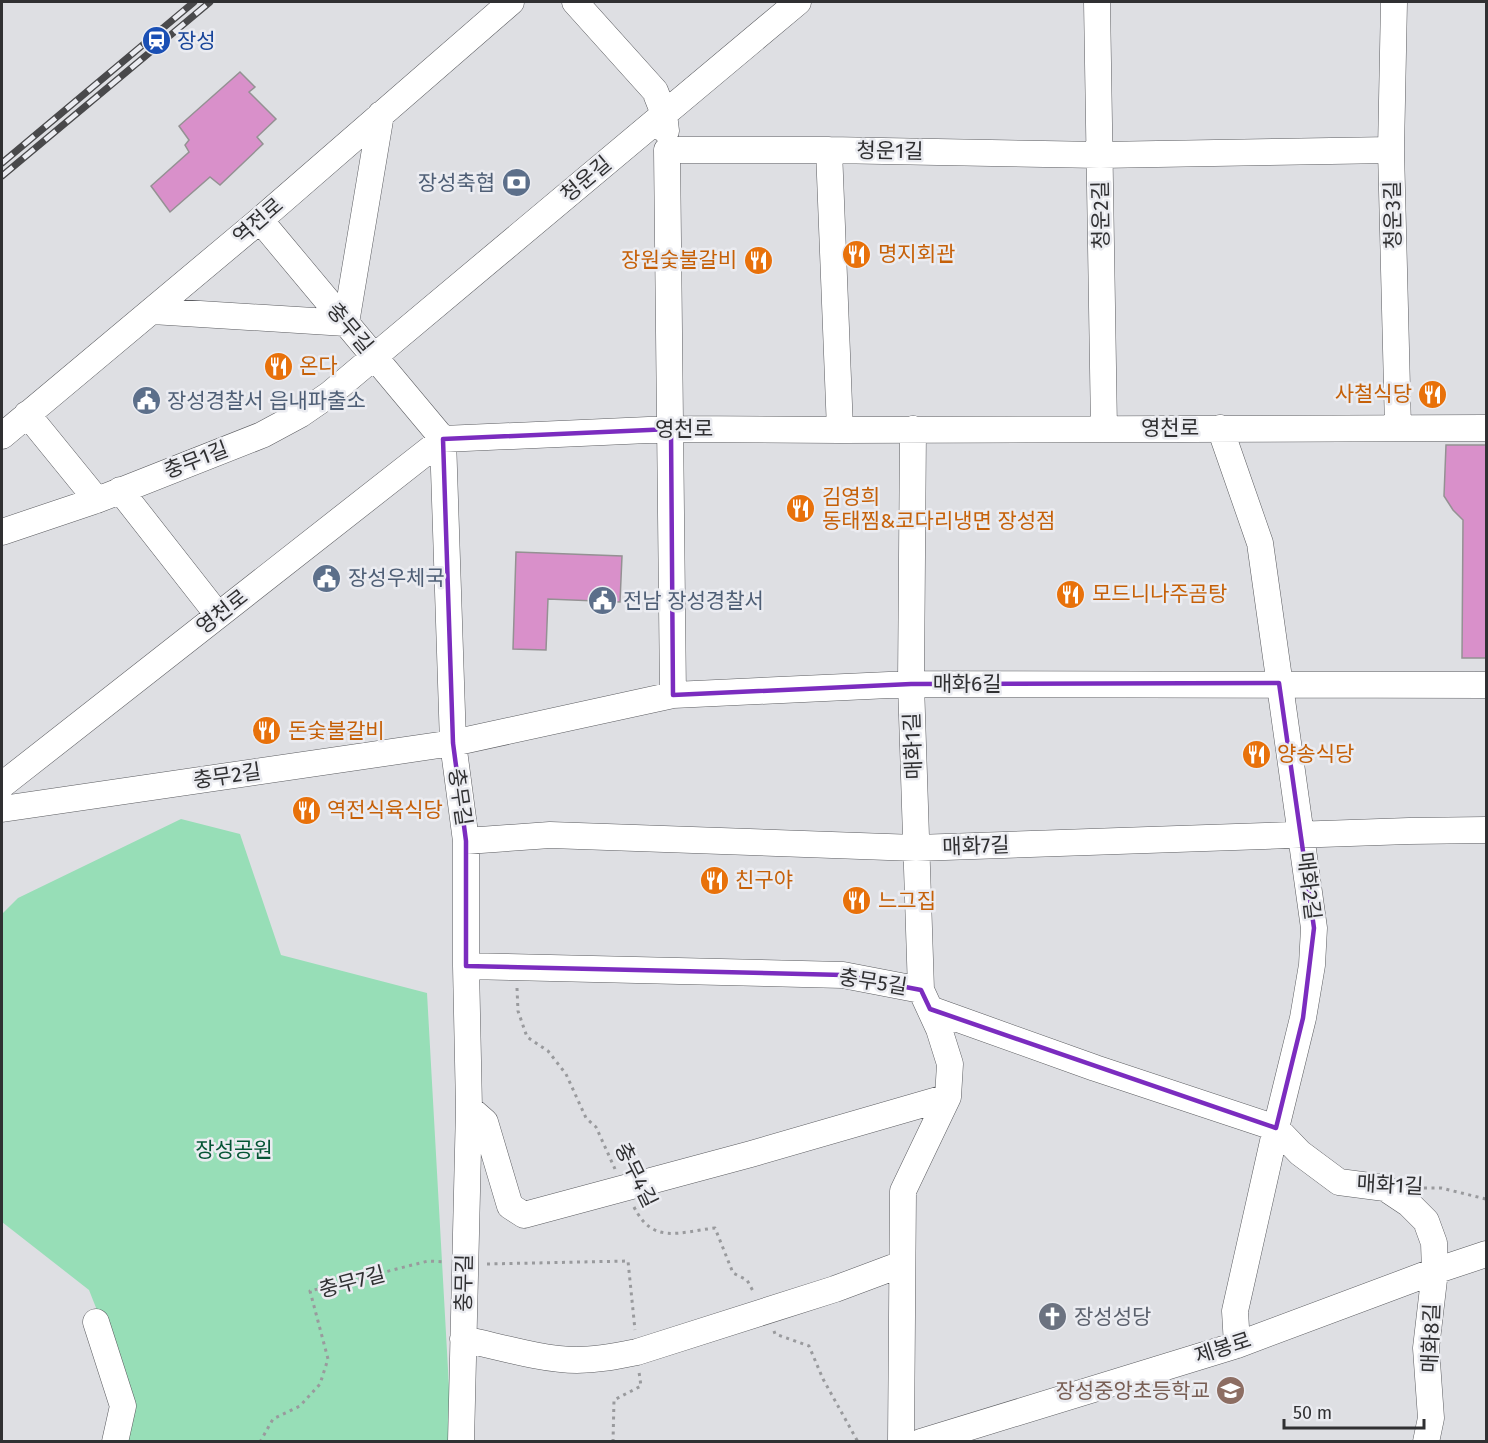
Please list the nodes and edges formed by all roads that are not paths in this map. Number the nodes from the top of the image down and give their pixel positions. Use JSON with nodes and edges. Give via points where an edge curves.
{"nodes":[{"id":1,"x":511,"y":2,"type":"edge"},
{"id":2,"x":575,"y":2,"type":"edge"},
{"id":3,"x":798,"y":2,"type":"edge"},
{"id":4,"x":1097,"y":2,"type":"edge"},
{"id":5,"x":1394,"y":2,"type":"edge"},
{"id":6,"x":381,"y":114,"type":"junction"},
{"id":7,"x":664,"y":114,"type":"junction"},
{"id":8,"x":667,"y":150,"type":"junction"},
{"id":9,"x":829,"y":150,"type":"junction"},
{"id":10,"x":1391,"y":150,"type":"junction"},
{"id":11,"x":1100,"y":155,"type":"junction"},
{"id":12,"x":260,"y":220,"type":"junction"},
{"id":13,"x":152,"y":311,"type":"junction"},
{"id":14,"x":345,"y":323,"type":"junction"},
{"id":15,"x":374,"y":357,"type":"junction"},
{"id":16,"x":27,"y":414,"type":"junction"},
{"id":17,"x":1104,"y":428,"type":"junction"},
{"id":18,"x":1220,"y":428,"type":"junction"},
{"id":19,"x":1398,"y":428,"type":"junction"},
{"id":20,"x":1486,"y":428,"type":"edge"},
{"id":21,"x":671,"y":429,"type":"junction"},
{"id":22,"x":913,"y":429,"type":"junction"},
{"id":23,"x":840,"y":430,"type":"junction"},
{"id":24,"x":2,"y":436,"type":"edge"},
{"id":25,"x":443,"y":439,"type":"junction"},
{"id":26,"x":120,"y":490,"type":"junction"},
{"id":27,"x":97,"y":500,"type":"junction"},
{"id":28,"x":2,"y":532,"type":"edge"},
{"id":29,"x":218,"y":615,"type":"junction"},
{"id":30,"x":1279,"y":683,"type":"junction"},
{"id":31,"x":911,"y":684,"type":"junction"},
{"id":32,"x":1486,"y":685,"type":"edge"},
{"id":33,"x":673,"y":695,"type":"junction"},
{"id":34,"x":453,"y":743,"type":"junction"},
{"id":35,"x":2,"y":785,"type":"edge"},
{"id":36,"x":2,"y":809,"type":"edge"},
{"id":37,"x":1486,"y":830,"type":"edge"},
{"id":38,"x":1302,"y":835,"type":"junction"},
{"id":39,"x":466,"y":841,"type":"junction"},
{"id":40,"x":916,"y":848,"type":"junction"},
{"id":41,"x":466,"y":966,"type":"junction"},
{"id":42,"x":925,"y":999,"type":"junction"},
{"id":43,"x":948,"y":1097,"type":"junction"},
{"id":44,"x":469,"y":1107,"type":"junction"},
{"id":45,"x":1276,"y":1128,"type":"junction"},
{"id":46,"x":1385,"y":1188,"type":"joint"},
{"id":47,"x":1486,"y":1254,"type":"edge"},
{"id":48,"x":902,"y":1264,"type":"junction"},
{"id":49,"x":1435,"y":1271,"type":"junction"},
{"id":50,"x":96,"y":1322,"type":"dead end"},
{"id":51,"x":463,"y":1339,"type":"junction"},
{"id":52,"x":1237,"y":1345,"type":"junction"},
{"id":53,"x":115,"y":1442,"type":"edge"},
{"id":54,"x":460,"y":1442,"type":"edge"},
{"id":55,"x":901,"y":1442,"type":"edge"},
{"id":56,"x":921,"y":1442,"type":"edge"},
{"id":57,"x":1426,"y":1442,"type":"edge"}],
"edges":[{"from":1,"to":6,"type":"street","name":"역전로"},
{"from":2,"to":7,"type":"street","via":[[655,91]]},
{"from":3,"to":7,"type":"street","name":"청운길"},
{"from":4,"to":11,"type":"street","name":"청운2길"},
{"from":5,"to":10,"type":"street","name":"청운3길"},
{"from":6,"to":12,"type":"street","name":"역전로"},
{"from":6,"to":14,"type":"street"},
{"from":7,"to":8,"type":"street"},
{"from":7,"to":15,"type":"street","name":"청운길"},
{"from":8,"to":9,"type":"street","name":"청운1길"},
{"from":8,"to":21,"type":"street"},
{"from":9,"to":11,"type":"street","name":"청운1길"},
{"from":9,"to":23,"type":"street"},
{"from":10,"to":11,"type":"street","name":"청운1길"},
{"from":10,"to":19,"type":"street","name":"청운3길"},
{"from":11,"to":17,"type":"street","name":"청운2길"},
{"from":12,"to":13,"type":"street","name":"역전로"},
{"from":12,"to":14,"type":"street","name":"충무길"},
{"from":13,"to":14,"type":"street"},
{"from":13,"to":16,"type":"street","name":"역전로"},
{"from":14,"to":15,"type":"street","name":"충무길"},
{"from":15,"to":25,"type":"street","name":"충무길"},
{"from":15,"to":26,"type":"street","name":"충무1길","via":[[330,394],[262,435]]},
{"from":16,"to":24,"type":"street","name":"역전로"},
{"from":16,"to":27,"type":"street"},
{"from":17,"to":18,"type":"street","name":"영천로"},
{"from":17,"to":22,"type":"street","name":"영천로"},
{"from":18,"to":19,"type":"street","name":"영천로"},
{"from":18,"to":30,"type":"street","name":"매화2길","via":[[1260,543]]},
{"from":19,"to":20,"type":"street","name":"영천로"},
{"from":21,"to":23,"type":"street","name":"영천로"},
{"from":21,"to":25,"type":"street","name":"영천로"},
{"from":21,"to":33,"type":"street"},
{"from":22,"to":23,"type":"street","name":"영천로"},
{"from":22,"to":31,"type":"street","name":"매화1길"},
{"from":25,"to":29,"type":"street","name":"영천로"},
{"from":25,"to":34,"type":"street","name":"충무길"},
{"from":26,"to":27,"type":"street","name":"충무1길"},
{"from":26,"to":29,"type":"street"},
{"from":27,"to":28,"type":"street","name":"충무1길"},
{"from":29,"to":35,"type":"street","name":"영천로"},
{"from":30,"to":31,"type":"street","name":"매화6길"},
{"from":30,"to":32,"type":"street","name":"매화6길"},
{"from":30,"to":38,"type":"street","name":"매화2길"},
{"from":31,"to":33,"type":"street","name":"매화6길"},
{"from":31,"to":40,"type":"street","name":"매화1길"},
{"from":33,"to":34,"type":"street","name":"매화6길"},
{"from":34,"to":36,"type":"street","name":"충무2길"},
{"from":34,"to":39,"type":"street","name":"충무길"},
{"from":37,"to":38,"type":"street","name":"매화7길"},
{"from":38,"to":40,"type":"street","name":"매화7길"},
{"from":38,"to":45,"type":"street","name":"매화2길","via":[[1314,928],[1312,965],[1304,1018]]},
{"from":39,"to":40,"type":"street","name":"매화7길","via":[[550,835]]},
{"from":39,"to":41,"type":"street","name":"충무길"},
{"from":40,"to":42,"type":"street","name":"매화1길"},
{"from":41,"to":42,"type":"street","name":"충무5길","via":[[843,975]]},
{"from":41,"to":44,"type":"street","name":"충무길"},
{"from":42,"to":43,"type":"street","name":"충무5길","via":[[950,1064]]},
{"from":42,"to":45,"type":"street","via":[[1095,1068]]},
{"from":43,"to":44,"type":"street","via":[[524,1215],[510,1206],[485,1122]]},
{"from":43,"to":48,"type":"street","name":"충무5길","via":[[903,1191]]},
{"from":44,"to":51,"type":"street","name":"충무길"},
{"from":45,"to":46,"type":"street","name":"매화1길","via":[[1300,1153],[1339,1182]]},
{"from":45,"to":52,"type":"street","name":"매화2길","via":[[1235,1311]]},
{"from":46,"to":49,"type":"street","name":"매화8길","via":[[1426,1221],[1434,1243]]},
{"from":47,"to":49,"type":"street","name":"제봉로"},
{"from":48,"to":51,"type":"street","via":[[835,1289],[609,1358],[575,1360]]},
{"from":48,"to":55,"type":"street","name":"충무5길"},
{"from":49,"to":52,"type":"street","name":"제봉로"},
{"from":49,"to":57,"type":"street","name":"매화8길","via":[[1426,1347],[1431,1418]]},
{"from":50,"to":53,"type":"street","via":[[123,1406]]},
{"from":51,"to":54,"type":"street","name":"충무길"},
{"from":52,"to":56,"type":"street","name":"제봉로"}]}
